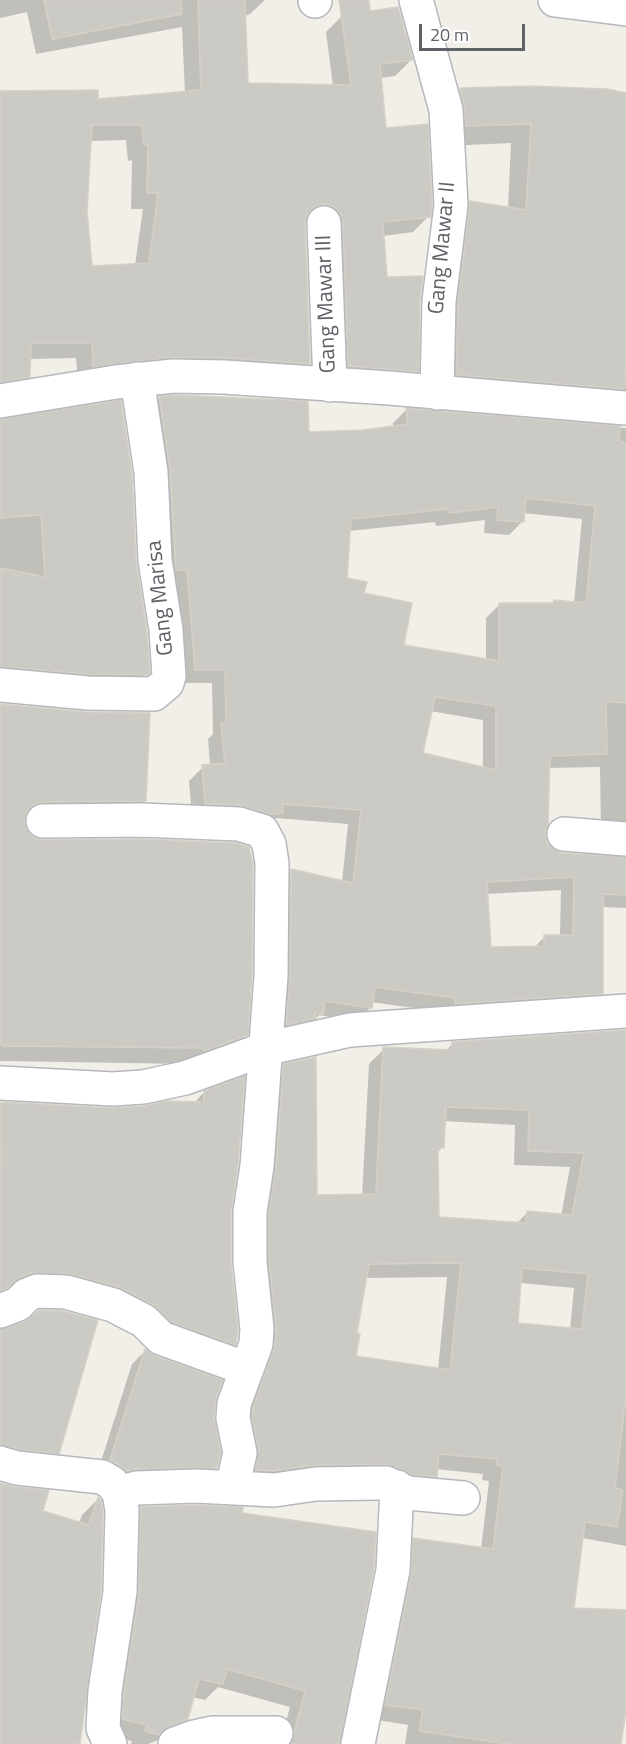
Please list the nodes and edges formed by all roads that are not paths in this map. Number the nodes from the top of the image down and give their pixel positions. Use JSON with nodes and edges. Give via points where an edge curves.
{"nodes":[{"id":1,"x":416,"y":0,"type":"edge"},
{"id":2,"x":555,"y":0,"type":"edge"},
{"id":3,"x":626,"y":9,"type":"edge"},
{"id":4,"x":324,"y":223,"type":"dead end"},
{"id":5,"x":137,"y":379,"type":"junction"},
{"id":6,"x":330,"y":385,"type":"junction"},
{"id":7,"x":437,"y":393,"type":"junction"},
{"id":8,"x":0,"y":401,"type":"edge"},
{"id":9,"x":626,"y":408,"type":"edge"},
{"id":10,"x":0,"y":685,"type":"edge"},
{"id":11,"x":43,"y":821,"type":"dead end"},
{"id":12,"x":564,"y":834,"type":"dead end"},
{"id":13,"x":626,"y":839,"type":"edge"},
{"id":14,"x":626,"y":1011,"type":"edge"},
{"id":15,"x":266,"y":1049,"type":"junction"},
{"id":16,"x":0,"y":1083,"type":"edge"},
{"id":17,"x":0,"y":1311,"type":"edge"},
{"id":18,"x":247,"y":1369,"type":"junction"},
{"id":19,"x":0,"y":1463,"type":"edge"},
{"id":20,"x":397,"y":1487,"type":"junction"},
{"id":21,"x":232,"y":1488,"type":"junction"},
{"id":22,"x":119,"y":1493,"type":"junction"},
{"id":23,"x":463,"y":1498,"type":"dead end"},
{"id":24,"x":276,"y":1733,"type":"dead end"},
{"id":25,"x":110,"y":1744,"type":"edge"},
{"id":26,"x":175,"y":1744,"type":"edge"},
{"id":27,"x":358,"y":1744,"type":"edge"}],
"edges":[{"from":1,"to":7,"type":"street","name":"Gang Mawar II","via":[[446,110],[451,205],[439,301]]},
{"from":2,"to":3,"type":"street"},
{"from":4,"to":6,"type":"street","name":"Gang Mawar III"},
{"from":5,"to":6,"type":"street","via":[[214,377]]},
{"from":5,"to":8,"type":"street"},
{"from":5,"to":10,"type":"street","name":"Gang Marisa","via":[[151,472],[155,560],[166,630],[167,683],[154,694]]},
{"from":6,"to":7,"type":"street"},
{"from":7,"to":9,"type":"street"},
{"from":11,"to":15,"type":"street","via":[[239,824],[262,831],[272,863]]},
{"from":12,"to":13,"type":"street"},
{"from":14,"to":15,"type":"street","via":[[350,1030]]},
{"from":15,"to":16,"type":"street","via":[[184,1078],[143,1087]]},
{"from":15,"to":18,"type":"street","via":[[250,1212],[257,1329]]},
{"from":17,"to":18,"type":"street","via":[[37,1291],[66,1292],[113,1305],[144,1321],[161,1338]]},
{"from":18,"to":21,"type":"street","via":[[234,1404],[240,1453]]},
{"from":19,"to":22,"type":"street","via":[[102,1477]]},
{"from":20,"to":21,"type":"street","via":[[376,1483],[316,1484],[274,1490]]},
{"from":20,"to":23,"type":"street","via":[[408,1493]]},
{"from":20,"to":27,"type":"street","via":[[393,1570]]},
{"from":21,"to":22,"type":"street","via":[[137,1488]]},
{"from":22,"to":25,"type":"street","via":[[120,1592],[105,1690],[104,1728]]},
{"from":24,"to":26,"type":"street","via":[[212,1733]]}]}
